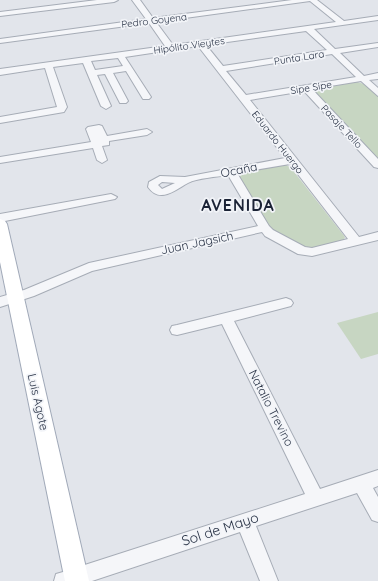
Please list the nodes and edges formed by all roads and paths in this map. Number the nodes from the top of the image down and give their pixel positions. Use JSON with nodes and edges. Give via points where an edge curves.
{"nodes":[{"id":1,"x":114,"y":0,"type":"edge"},
{"id":2,"x":136,"y":0,"type":"edge"},
{"id":3,"x":308,"y":0,"type":"edge"},
{"id":4,"x":313,"y":0,"type":"edge"},
{"id":5,"x":0,"y":14,"type":"edge"},
{"id":6,"x":378,"y":18,"type":"edge"},
{"id":7,"x":151,"y":21,"type":"junction"},
{"id":8,"x":342,"y":23,"type":"junction"},
{"id":9,"x":308,"y":28,"type":"junction"},
{"id":10,"x":0,"y":41,"type":"edge"},
{"id":11,"x":200,"y":44,"type":"junction"},
{"id":12,"x":378,"y":45,"type":"edge"},
{"id":13,"x":170,"y":48,"type":"junction"},
{"id":14,"x":333,"y":52,"type":"junction"},
{"id":15,"x":120,"y":55,"type":"junction"},
{"id":16,"x":86,"y":60,"type":"junction"},
{"id":17,"x":48,"y":65,"type":"junction"},
{"id":18,"x":128,"y":68,"type":"junction"},
{"id":19,"x":221,"y":69,"type":"junction"},
{"id":20,"x":108,"y":71,"type":"junction"},
{"id":21,"x":0,"y":72,"type":"edge"},
{"id":22,"x":91,"y":73,"type":"junction"},
{"id":23,"x":378,"y":76,"type":"edge"},
{"id":24,"x":362,"y":78,"type":"junction"},
{"id":25,"x":306,"y":88,"type":"junction"},
{"id":26,"x":378,"y":93,"type":"edge"},
{"id":27,"x":146,"y":97,"type":"dead end"},
{"id":28,"x":244,"y":98,"type":"junction"},
{"id":29,"x":123,"y":101,"type":"dead end"},
{"id":30,"x":106,"y":106,"type":"dead end"},
{"id":31,"x":0,"y":120,"type":"edge"},
{"id":32,"x":147,"y":132,"type":"dead end"},
{"id":33,"x":100,"y":142,"type":"junction"},
{"id":34,"x":0,"y":160,"type":"edge"},
{"id":35,"x":102,"y":160,"type":"dead end"},
{"id":36,"x":293,"y":160,"type":"junction"},
{"id":37,"x":378,"y":164,"type":"edge"},
{"id":38,"x":232,"y":172,"type":"junction"},
{"id":39,"x":185,"y":180,"type":"dead end"},
{"id":40,"x":111,"y":197,"type":"dead end"},
{"id":41,"x":0,"y":218,"type":"edge"},
{"id":42,"x":265,"y":228,"type":"junction"},
{"id":43,"x":1,"y":233,"type":"edge"},
{"id":44,"x":378,"y":236,"type":"edge"},
{"id":45,"x":356,"y":241,"type":"junction"},
{"id":46,"x":7,"y":300,"type":"edge"},
{"id":47,"x":286,"y":303,"type":"dead end"},
{"id":48,"x":226,"y":318,"type":"junction"},
{"id":49,"x":177,"y":330,"type":"dead end"},
{"id":50,"x":378,"y":478,"type":"edge"},
{"id":51,"x":361,"y":483,"type":"junction"},
{"id":52,"x":316,"y":498,"type":"junction"},
{"id":53,"x":378,"y":514,"type":"edge"},
{"id":54,"x":245,"y":521,"type":"junction"},
{"id":55,"x":72,"y":580,"type":"edge"},
{"id":56,"x":269,"y":581,"type":"edge"}],
"edges":[{"from":1,"to":5,"type":"street"},
{"from":2,"to":7,"type":"street"},
{"from":3,"to":7,"type":"street","name":"Pedro Goyena"},
{"from":4,"to":8,"type":"street"},
{"from":6,"to":8,"type":"street","name":"Hipólito Vieytes"},
{"from":7,"to":10,"type":"street","name":"Pedro Goyena"},
{"from":7,"to":13,"type":"street"},
{"from":8,"to":9,"type":"street","name":"Hipólito Vieytes"},
{"from":9,"to":11,"type":"street","name":"Hipólito Vieytes"},
{"from":9,"to":14,"type":"street"},
{"from":11,"to":13,"type":"street","name":"Hipólito Vieytes"},
{"from":11,"to":19,"type":"street","name":"Eduardo Huergo"},
{"from":12,"to":14,"type":"street","name":"Punta Lara"},
{"from":13,"to":15,"type":"street","name":"Hipólito Vieytes"},
{"from":14,"to":19,"type":"street","name":"Punta Lara"},
{"from":14,"to":24,"type":"street"},
{"from":15,"to":16,"type":"street","name":"Hipólito Vieytes"},
{"from":15,"to":18,"type":"street"},
{"from":16,"to":17,"type":"street","name":"Hipólito Vieytes"},
{"from":16,"to":22,"type":"street"},
{"from":17,"to":21,"type":"street","name":"Hipólito Vieytes"},
{"from":17,"to":31,"type":"street","via":[[61,110]]},
{"from":18,"to":20,"type":"street"},
{"from":18,"to":27,"type":"street"},
{"from":19,"to":28,"type":"street","name":"Eduardo Huergo"},
{"from":20,"to":22,"type":"street"},
{"from":20,"to":29,"type":"street"},
{"from":22,"to":30,"type":"street"},
{"from":23,"to":24,"type":"street","name":"Sipe Sipe"},
{"from":24,"to":25,"type":"street","name":"Sipe Sipe"},
{"from":24,"to":26,"type":"street"},
{"from":25,"to":28,"type":"street","name":"Sipe Sipe"},
{"from":25,"to":37,"type":"street","name":"Pasaje Tello"},
{"from":28,"to":36,"type":"street","name":"Eduardo Huergo"},
{"from":32,"to":33,"type":"street"},
{"from":33,"to":34,"type":"street"},
{"from":33,"to":35,"type":"street"},
{"from":36,"to":38,"type":"street","name":"Ocaña"},
{"from":36,"to":45,"type":"street","name":"Eduardo Huergo"},
{"from":38,"to":39,"type":"street","name":"Ocaña"},
{"from":38,"to":42,"type":"street"},
{"from":40,"to":41,"type":"street"},
{"from":42,"to":45,"type":"street","via":[[269,233],[307,252]]},
{"from":42,"to":46,"type":"street","name":"Juan Jagsich","via":[[89,267]]},
{"from":43,"to":46,"type":"main road","name":"Luis Agote"},
{"from":44,"to":45,"type":"street"},
{"from":46,"to":55,"type":"main road","name":"Luis Agote"},
{"from":47,"to":48,"type":"street"},
{"from":48,"to":49,"type":"street"},
{"from":48,"to":52,"type":"street","name":"Natalio Trevino"},
{"from":50,"to":51,"type":"street","name":"Sol de Mayo"},
{"from":51,"to":52,"type":"street","name":"Sol de Mayo"},
{"from":51,"to":53,"type":"street"},
{"from":52,"to":54,"type":"street","name":"Sol de Mayo"},
{"from":54,"to":55,"type":"street","name":"Sol de Mayo"},
{"from":54,"to":56,"type":"street"}]}
